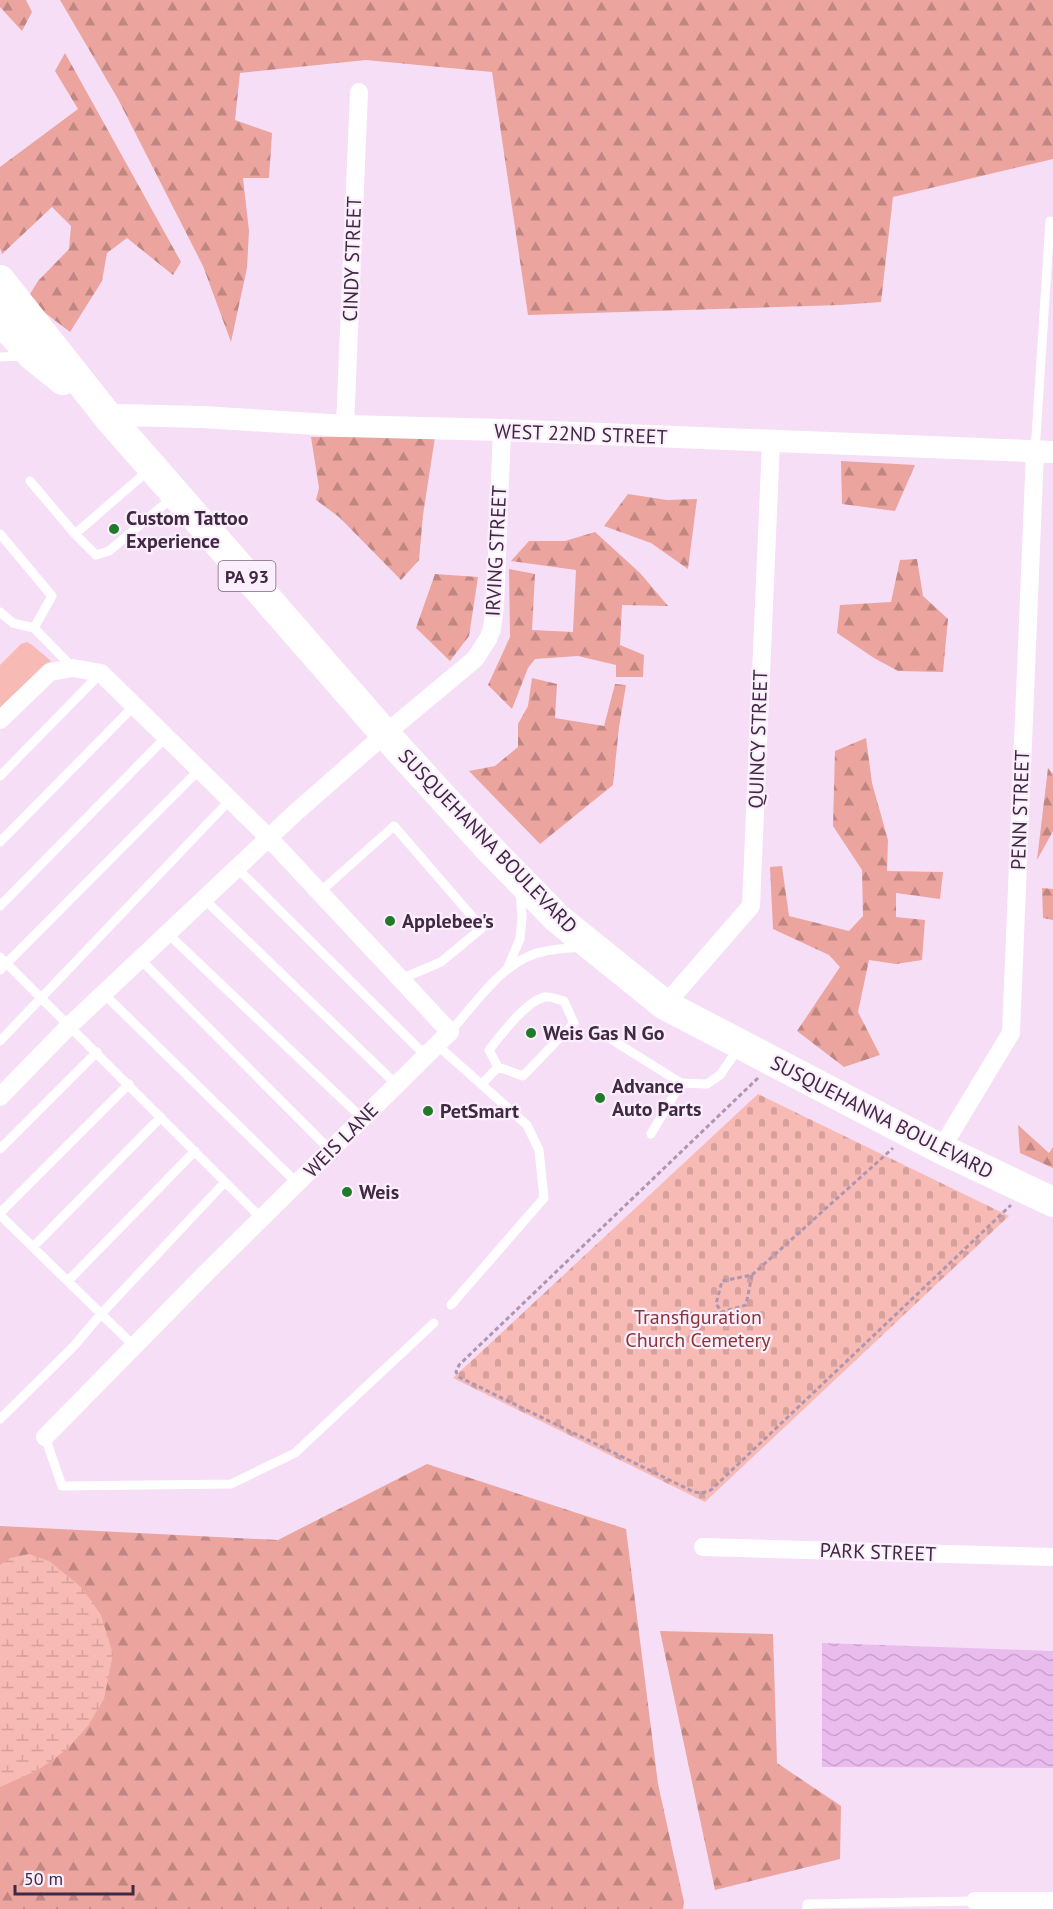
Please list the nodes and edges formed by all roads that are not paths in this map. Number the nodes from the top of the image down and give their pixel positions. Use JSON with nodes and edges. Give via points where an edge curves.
{"nodes":[{"id":1,"x":359,"y":92,"type":"dead end"},
{"id":2,"x":1050,"y":221,"type":"dead end"},
{"id":3,"x":0,"y":280,"type":"edge"},
{"id":4,"x":0,"y":320,"type":"edge"},
{"id":5,"x":33,"y":356,"type":"junction"},
{"id":6,"x":0,"y":357,"type":"edge"},
{"id":7,"x":109,"y":418,"type":"junction"},
{"id":8,"x":345,"y":426,"type":"junction"},
{"id":9,"x":502,"y":430,"type":"junction"},
{"id":10,"x":771,"y":442,"type":"junction"},
{"id":11,"x":1044,"y":452,"type":"edge"},
{"id":12,"x":152,"y":467,"type":"junction"},
{"id":13,"x":30,"y":481,"type":"dead end"},
{"id":14,"x":176,"y":494,"type":"junction"},
{"id":15,"x":0,"y":534,"type":"edge"},
{"id":16,"x":75,"y":534,"type":"junction"},
{"id":17,"x":0,"y":612,"type":"edge"},
{"id":18,"x":34,"y":628,"type":"junction"},
{"id":19,"x":72,"y":668,"type":"junction"},
{"id":20,"x":101,"y":673,"type":"junction"},
{"id":21,"x":134,"y":706,"type":"junction"},
{"id":22,"x":0,"y":720,"type":"edge"},
{"id":23,"x":385,"y":734,"type":"junction"},
{"id":24,"x":166,"y":737,"type":"junction"},
{"id":25,"x":199,"y":770,"type":"junction"},
{"id":26,"x":0,"y":776,"type":"edge"},
{"id":27,"x":230,"y":800,"type":"junction"},
{"id":28,"x":269,"y":838,"type":"junction"},
{"id":29,"x":0,"y":842,"type":"edge"},
{"id":30,"x":237,"y":868,"type":"junction"},
{"id":31,"x":519,"y":879,"type":"junction"},
{"id":32,"x":320,"y":892,"type":"junction"},
{"id":33,"x":204,"y":899,"type":"junction"},
{"id":34,"x":0,"y":906,"type":"edge"},
{"id":35,"x":167,"y":933,"type":"junction"},
{"id":36,"x":592,"y":946,"type":"junction"},
{"id":37,"x":140,"y":959,"type":"junction"},
{"id":38,"x":2,"y":964,"type":"edge"},
{"id":39,"x":508,"y":967,"type":"junction"},
{"id":40,"x":401,"y":979,"type":"junction"},
{"id":41,"x":103,"y":993,"type":"junction"},
{"id":42,"x":42,"y":998,"type":"junction"},
{"id":43,"x":665,"y":1005,"type":"junction"},
{"id":44,"x":70,"y":1025,"type":"junction"},
{"id":45,"x":450,"y":1032,"type":"junction"},
{"id":46,"x":601,"y":1033,"type":"dead end"},
{"id":47,"x":0,"y":1041,"type":"edge"},
{"id":48,"x":741,"y":1045,"type":"junction"},
{"id":49,"x":431,"y":1050,"type":"junction"},
{"id":50,"x":97,"y":1052,"type":"junction"},
{"id":51,"x":498,"y":1067,"type":"junction"},
{"id":52,"x":681,"y":1083,"type":"junction"},
{"id":53,"x":129,"y":1084,"type":"junction"},
{"id":54,"x":482,"y":1084,"type":"junction"},
{"id":55,"x":397,"y":1085,"type":"junction"},
{"id":56,"x":0,"y":1097,"type":"edge"},
{"id":57,"x":161,"y":1117,"type":"junction"},
{"id":58,"x":363,"y":1119,"type":"junction"},
{"id":59,"x":651,"y":1134,"type":"dead end"},
{"id":60,"x":0,"y":1149,"type":"edge"},
{"id":61,"x":941,"y":1149,"type":"junction"},
{"id":62,"x":195,"y":1151,"type":"junction"},
{"id":63,"x":331,"y":1151,"type":"junction"},
{"id":64,"x":225,"y":1182,"type":"junction"},
{"id":65,"x":298,"y":1184,"type":"junction"},
{"id":66,"x":1041,"y":1196,"type":"edge"},
{"id":67,"x":0,"y":1214,"type":"edge"},
{"id":68,"x":262,"y":1219,"type":"junction"},
{"id":69,"x":33,"y":1247,"type":"junction"},
{"id":70,"x":68,"y":1281,"type":"junction"},
{"id":71,"x":451,"y":1305,"type":"dead end"},
{"id":72,"x":101,"y":1314,"type":"junction"},
{"id":73,"x":434,"y":1323,"type":"dead end"},
{"id":74,"x":134,"y":1346,"type":"junction"},
{"id":75,"x":0,"y":1419,"type":"edge"},
{"id":76,"x":45,"y":1437,"type":"joint"},
{"id":77,"x":703,"y":1547,"type":"dead end"},
{"id":78,"x":1053,"y":1557,"type":"edge"},
{"id":79,"x":975,"y":1901,"type":"joint"},
{"id":80,"x":1053,"y":1901,"type":"edge"},
{"id":81,"x":807,"y":1909,"type":"edge"}],
"edges":[{"from":1,"to":8,"type":"street","name":"CINDY STREET"},
{"from":2,"to":11,"type":"lane"},
{"from":3,"to":7,"type":"highway","name":"SUSQUEHANNA BOULEVARD","number":"PA 93"},
{"from":4,"to":5,"type":"highway","name":"SUSQUEHANNA BOULEVARD","number":"PA 93"},
{"from":5,"to":6,"type":"lane"},
{"from":5,"to":7,"type":"highway","name":"SUSQUEHANNA BOULEVARD","number":"PA 93"},
{"from":7,"to":8,"type":"street","name":"WEST 22ND STREET","via":[[203,417]]},
{"from":7,"to":12,"type":"highway","name":"SUSQUEHANNA BOULEVARD","number":"PA 93"},
{"from":8,"to":9,"type":"street","name":"WEST 22ND STREET"},
{"from":9,"to":10,"type":"street","name":"WEST 22ND STREET"},
{"from":9,"to":23,"type":"street","name":"IRVING STREET","via":[[492,629],[466,668]]},
{"from":10,"to":11,"type":"street","name":"WEST 22ND STREET"},
{"from":10,"to":43,"type":"street","name":"QUINCY STREET","via":[[751,906]]},
{"from":11,"to":61,"type":"street","name":"PENN STREET","via":[[1011,1033]]},
{"from":12,"to":14,"type":"highway","name":"SUSQUEHANNA BOULEVARD","number":"PA 93"},
{"from":12,"to":16,"type":"lane"},
{"from":13,"to":16,"type":"lane"},
{"from":14,"to":16,"type":"lane","via":[[109,551],[96,555]]},
{"from":14,"to":23,"type":"highway","name":"SUSQUEHANNA BOULEVARD","number":"PA 93"},
{"from":15,"to":18,"type":"lane","via":[[52,596]]},
{"from":17,"to":18,"type":"lane","via":[[13,623]]},
{"from":18,"to":19,"type":"lane"},
{"from":19,"to":20,"type":"street"},
{"from":19,"to":22,"type":"street","via":[[50,672]]},
{"from":20,"to":21,"type":"street"},
{"from":20,"to":26,"type":"lane"},
{"from":21,"to":24,"type":"street"},
{"from":21,"to":29,"type":"lane"},
{"from":23,"to":28,"type":"street"},
{"from":23,"to":31,"type":"highway","name":"SUSQUEHANNA BOULEVARD","number":"PA 93"},
{"from":24,"to":25,"type":"street"},
{"from":24,"to":34,"type":"lane"},
{"from":25,"to":27,"type":"street"},
{"from":25,"to":38,"type":"lane"},
{"from":27,"to":28,"type":"street"},
{"from":27,"to":42,"type":"lane"},
{"from":28,"to":30,"type":"street"},
{"from":28,"to":32,"type":"street"},
{"from":30,"to":33,"type":"street"},
{"from":30,"to":49,"type":"lane"},
{"from":31,"to":36,"type":"highway","name":"SUSQUEHANNA BOULEVARD","number":"PA 93","via":[[557,918]]},
{"from":31,"to":39,"type":"lane","via":[[520,939]]},
{"from":32,"to":40,"type":"street"},
{"from":32,"to":40,"type":"lane","via":[[394,826],[482,928],[441,962]]},
{"from":33,"to":35,"type":"street"},
{"from":33,"to":55,"type":"lane"},
{"from":35,"to":37,"type":"street"},
{"from":35,"to":58,"type":"lane"},
{"from":36,"to":39,"type":"lane","via":[[545,951]]},
{"from":36,"to":43,"type":"highway","name":"SUSQUEHANNA BOULEVARD","number":"PA 93"},
{"from":37,"to":41,"type":"street"},
{"from":37,"to":63,"type":"lane"},
{"from":38,"to":42,"type":"lane"},
{"from":39,"to":45,"type":"lane"},
{"from":40,"to":45,"type":"street"},
{"from":41,"to":44,"type":"street"},
{"from":41,"to":65,"type":"lane"},
{"from":42,"to":44,"type":"lane"},
{"from":42,"to":47,"type":"lane"},
{"from":43,"to":48,"type":"highway","name":"SUSQUEHANNA BOULEVARD","number":"PA 93"},
{"from":44,"to":50,"type":"lane"},
{"from":44,"to":56,"type":"street"},
{"from":45,"to":49,"type":"street","name":"WEIS LANE"},
{"from":46,"to":52,"type":"lane"},
{"from":48,"to":52,"type":"lane","via":[[720,1075],[707,1084]]},
{"from":48,"to":61,"type":"highway","name":"SUSQUEHANNA BOULEVARD","number":"PA 93"},
{"from":49,"to":54,"type":"lane"},
{"from":49,"to":55,"type":"street","name":"WEIS LANE"},
{"from":50,"to":53,"type":"lane"},
{"from":50,"to":60,"type":"lane"},
{"from":51,"to":51,"type":"lane","via":[[523,1076],[574,1023],[564,1001],[548,996],[535,1000],[489,1050]]},
{"from":51,"to":54,"type":"lane"},
{"from":52,"to":59,"type":"lane"},
{"from":53,"to":57,"type":"lane"},
{"from":53,"to":67,"type":"lane"},
{"from":54,"to":71,"type":"lane","via":[[526,1125],[539,1150],[544,1198]]},
{"from":55,"to":58,"type":"street","name":"WEIS LANE"},
{"from":57,"to":62,"type":"lane"},
{"from":57,"to":69,"type":"lane"},
{"from":58,"to":63,"type":"street","name":"WEIS LANE"},
{"from":61,"to":66,"type":"highway","name":"SUSQUEHANNA BOULEVARD","number":"PA 93"},
{"from":62,"to":64,"type":"lane"},
{"from":62,"to":70,"type":"lane"},
{"from":63,"to":65,"type":"street","name":"WEIS LANE"},
{"from":64,"to":68,"type":"lane"},
{"from":64,"to":72,"type":"lane"},
{"from":65,"to":68,"type":"street","name":"WEIS LANE"},
{"from":67,"to":69,"type":"lane"},
{"from":68,"to":74,"type":"street","name":"WEIS LANE"},
{"from":69,"to":70,"type":"lane"},
{"from":70,"to":72,"type":"lane"},
{"from":72,"to":74,"type":"lane"},
{"from":72,"to":75,"type":"lane"},
{"from":73,"to":76,"type":"lane","via":[[295,1453],[231,1484],[62,1485]]},
{"from":74,"to":76,"type":"street","name":"WEIS LANE"},
{"from":77,"to":78,"type":"street","name":"PARK STREET"},
{"from":79,"to":80,"type":"street"},
{"from":79,"to":81,"type":"lane","via":[[807,1904]]}]}
